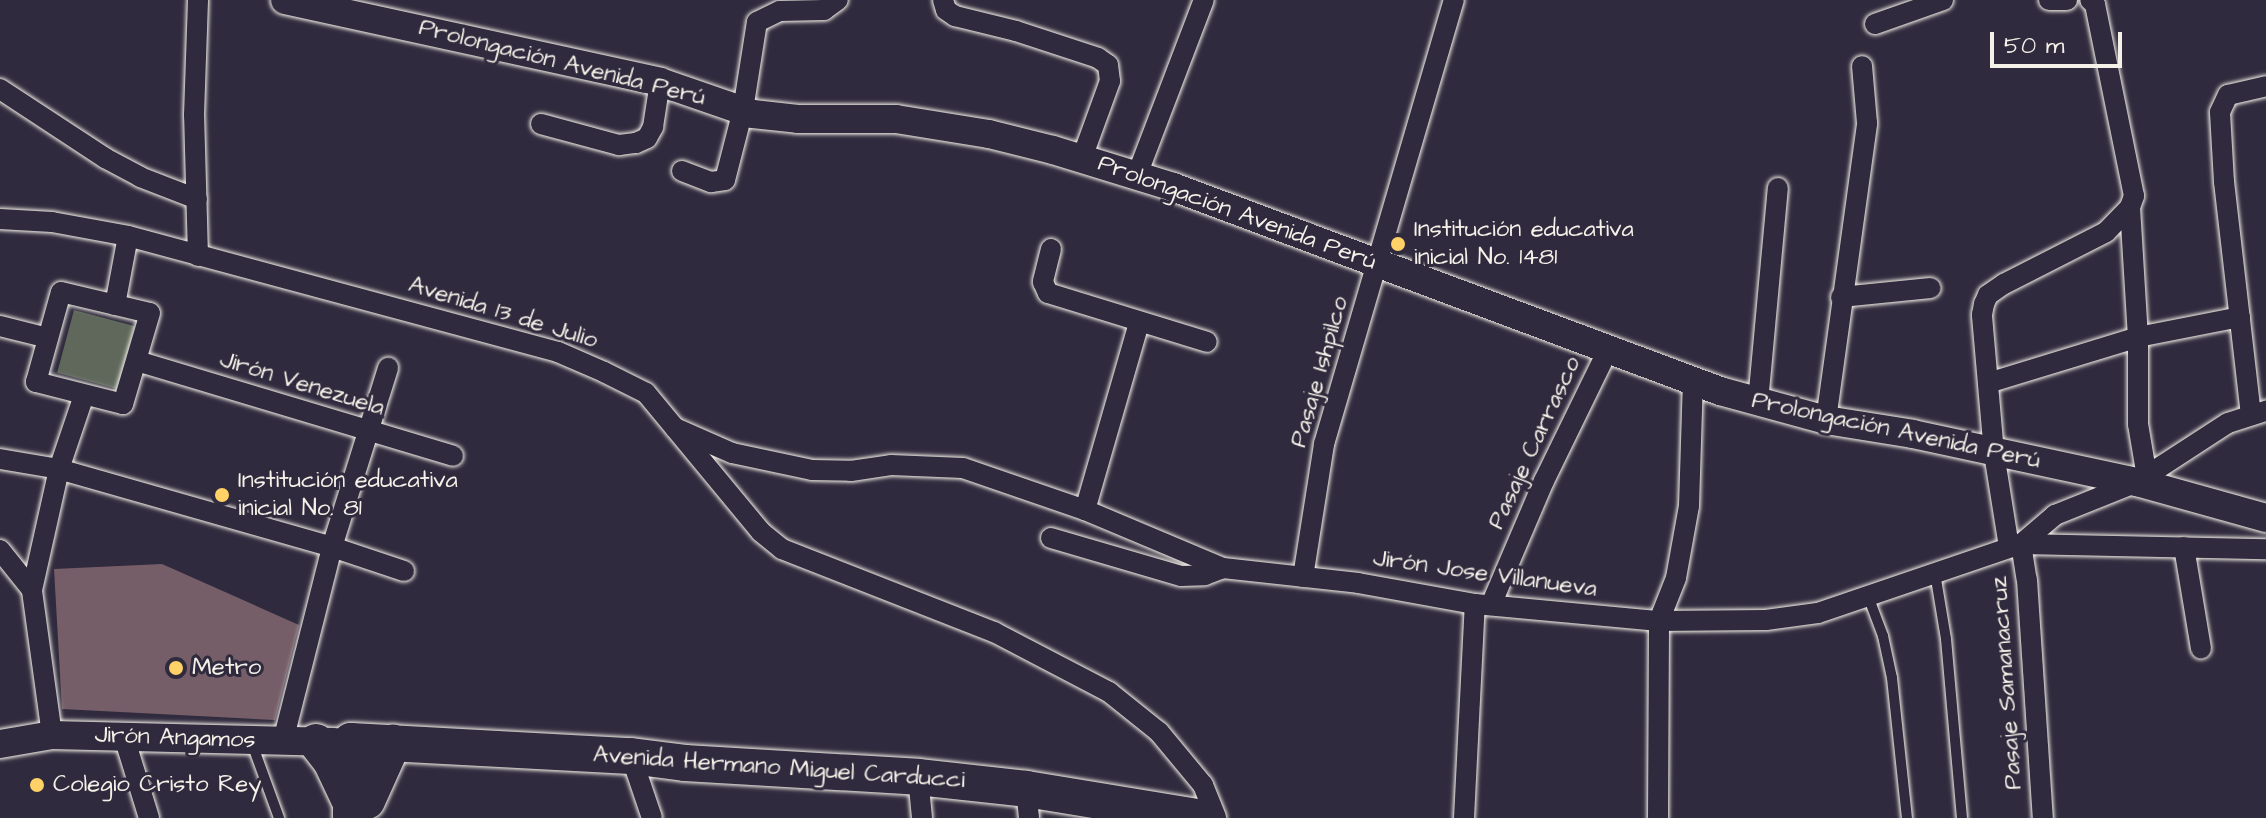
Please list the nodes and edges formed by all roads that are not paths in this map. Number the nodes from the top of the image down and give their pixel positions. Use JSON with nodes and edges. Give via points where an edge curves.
{"nodes":[{"id":1,"x":198,"y":0,"type":"edge"},
{"id":2,"x":285,"y":0,"type":"edge"},
{"id":3,"x":838,"y":0,"type":"edge"},
{"id":4,"x":943,"y":0,"type":"edge"},
{"id":5,"x":1204,"y":0,"type":"edge"},
{"id":6,"x":1454,"y":0,"type":"edge"},
{"id":7,"x":1943,"y":0,"type":"edge"},
{"id":8,"x":2049,"y":0,"type":"edge"},
{"id":9,"x":2067,"y":0,"type":"edge"},
{"id":10,"x":2092,"y":0,"type":"edge"},
{"id":11,"x":1875,"y":24,"type":"dead end"},
{"id":12,"x":1862,"y":66,"type":"dead end"},
{"id":13,"x":660,"y":82,"type":"junction"},
{"id":14,"x":2266,"y":86,"type":"edge"},
{"id":15,"x":0,"y":89,"type":"edge"},
{"id":16,"x":743,"y":110,"type":"junction"},
{"id":17,"x":541,"y":124,"type":"dead end"},
{"id":18,"x":1082,"y":158,"type":"junction"},
{"id":19,"x":682,"y":171,"type":"dead end"},
{"id":20,"x":1137,"y":175,"type":"junction"},
{"id":21,"x":1778,"y":188,"type":"dead end"},
{"id":22,"x":197,"y":199,"type":"junction"},
{"id":23,"x":2130,"y":207,"type":"junction"},
{"id":24,"x":0,"y":219,"type":"edge"},
{"id":25,"x":128,"y":236,"type":"junction"},
{"id":26,"x":1051,"y":249,"type":"dead end"},
{"id":27,"x":198,"y":256,"type":"junction"},
{"id":28,"x":1378,"y":263,"type":"junction"},
{"id":29,"x":1931,"y":288,"type":"dead end"},
{"id":30,"x":1841,"y":297,"type":"junction"},
{"id":31,"x":115,"y":305,"type":"junction"},
{"id":32,"x":2240,"y":317,"type":"junction"},
{"id":33,"x":1139,"y":323,"type":"junction"},
{"id":34,"x":0,"y":326,"type":"edge"},
{"id":35,"x":2138,"y":337,"type":"junction"},
{"id":36,"x":48,"y":338,"type":"junction"},
{"id":37,"x":1207,"y":342,"type":"dead end"},
{"id":38,"x":1609,"y":348,"type":"junction"},
{"id":39,"x":137,"y":361,"type":"junction"},
{"id":40,"x":388,"y":368,"type":"dead end"},
{"id":41,"x":1693,"y":380,"type":"junction"},
{"id":42,"x":1988,"y":383,"type":"junction"},
{"id":43,"x":84,"y":395,"type":"junction"},
{"id":44,"x":1758,"y":402,"type":"junction"},
{"id":45,"x":2258,"y":413,"type":"edge"},
{"id":46,"x":1826,"y":420,"type":"junction"},
{"id":47,"x":675,"y":428,"type":"junction"},
{"id":48,"x":367,"y":431,"type":"junction"},
{"id":49,"x":1994,"y":453,"type":"junction"},
{"id":50,"x":453,"y":456,"type":"dead end"},
{"id":51,"x":0,"y":459,"type":"edge"},
{"id":52,"x":59,"y":469,"type":"junction"},
{"id":53,"x":2142,"y":479,"type":"junction"},
{"id":54,"x":1085,"y":510,"type":"junction"},
{"id":55,"x":2266,"y":518,"type":"edge"},
{"id":56,"x":1051,"y":538,"type":"dead end"},
{"id":57,"x":2015,"y":546,"type":"junction"},
{"id":58,"x":332,"y":547,"type":"junction"},
{"id":59,"x":2184,"y":547,"type":"junction"},
{"id":60,"x":2266,"y":549,"type":"edge"},
{"id":61,"x":4,"y":561,"type":"edge"},
{"id":62,"x":1223,"y":568,"type":"junction"},
{"id":63,"x":404,"y":571,"type":"dead end"},
{"id":64,"x":1935,"y":573,"type":"junction"},
{"id":65,"x":1303,"y":577,"type":"junction"},
{"id":66,"x":32,"y":590,"type":"junction"},
{"id":67,"x":1868,"y":596,"type":"junction"},
{"id":68,"x":1483,"y":604,"type":"junction"},
{"id":69,"x":1659,"y":621,"type":"junction"},
{"id":70,"x":2201,"y":649,"type":"dead end"},
{"id":71,"x":52,"y":735,"type":"junction"},
{"id":72,"x":124,"y":737,"type":"junction"},
{"id":73,"x":251,"y":740,"type":"junction"},
{"id":74,"x":299,"y":742,"type":"junction"},
{"id":75,"x":371,"y":742,"type":"junction"},
{"id":76,"x":0,"y":744,"type":"edge"},
{"id":77,"x":631,"y":756,"type":"junction"},
{"id":78,"x":918,"y":777,"type":"junction"},
{"id":79,"x":1028,"y":804,"type":"edge"},
{"id":80,"x":359,"y":810,"type":"edge"},
{"id":81,"x":1127,"y":811,"type":"edge"},
{"id":82,"x":149,"y":818,"type":"edge"},
{"id":83,"x":279,"y":818,"type":"edge"},
{"id":84,"x":652,"y":818,"type":"edge"},
{"id":85,"x":922,"y":818,"type":"edge"},
{"id":86,"x":1204,"y":818,"type":"edge"},
{"id":87,"x":1216,"y":818,"type":"edge"},
{"id":88,"x":1464,"y":818,"type":"edge"},
{"id":89,"x":1658,"y":818,"type":"edge"},
{"id":90,"x":1907,"y":818,"type":"edge"},
{"id":91,"x":1962,"y":818,"type":"edge"},
{"id":92,"x":2043,"y":818,"type":"edge"}],
"edges":[{"from":1,"to":22,"type":"street"},
{"from":2,"to":13,"type":"street","name":"Prolongación Avenida Perú"},
{"from":3,"to":16,"type":"street","via":[[824,10],[780,11],[757,22]]},
{"from":4,"to":18,"type":"street","via":[[955,16],[1016,31],[1108,65],[1110,81]]},
{"from":5,"to":20,"type":"street"},
{"from":6,"to":28,"type":"street","name":"Pasaje Ishpilco"},
{"from":7,"to":11,"type":"street"},
{"from":8,"to":9,"type":"street"},
{"from":10,"to":23,"type":"street","via":[[2134,185]]},
{"from":12,"to":30,"type":"street","via":[[1867,123]]},
{"from":13,"to":16,"type":"street","name":"Prolongación Avenida Perú"},
{"from":13,"to":17,"type":"street","via":[[653,127],[636,143],[619,145]]},
{"from":14,"to":32,"type":"street","via":[[2228,95],[2220,112]]},
{"from":15,"to":22,"type":"street","via":[[105,158]]},
{"from":16,"to":18,"type":"street","name":"Prolongación Avenida Perú","via":[[798,119],[896,119],[989,134]]},
{"from":16,"to":19,"type":"street","via":[[725,180],[711,182]]},
{"from":18,"to":20,"type":"street","name":"Prolongación Avenida Perú"},
{"from":20,"to":28,"type":"street","name":"Prolongación Avenida Perú"},
{"from":21,"to":44,"type":"street"},
{"from":22,"to":27,"type":"street"},
{"from":23,"to":35,"type":"street"},
{"from":23,"to":42,"type":"street","name":"Pasaje Samanacruz","via":[[2106,232],[1988,295],[1982,315]]},
{"from":24,"to":25,"type":"street","name":"Avenida 13 de Julio"},
{"from":25,"to":27,"type":"street","name":"Avenida 13 de Julio"},
{"from":25,"to":31,"type":"street"},
{"from":26,"to":33,"type":"street","via":[[1043,282],[1048,293]]},
{"from":27,"to":47,"type":"street","name":"Avenida 13 de Julio","via":[[558,352],[646,393]]},
{"from":28,"to":38,"type":"street","name":"Prolongación Avenida Perú"},
{"from":28,"to":65,"type":"street","name":"Pasaje Ishpilco","via":[[1324,444]]},
{"from":29,"to":30,"type":"street"},
{"from":30,"to":46,"type":"street"},
{"from":31,"to":36,"type":"street","via":[[61,292]]},
{"from":31,"to":39,"type":"street","via":[[150,313]]},
{"from":32,"to":35,"type":"street"},
{"from":32,"to":45,"type":"street"},
{"from":33,"to":37,"type":"street"},
{"from":33,"to":54,"type":"street"},
{"from":34,"to":36,"type":"street"},
{"from":35,"to":42,"type":"street"},
{"from":35,"to":53,"type":"street"},
{"from":36,"to":43,"type":"street","via":[[36,382]]},
{"from":38,"to":41,"type":"street","name":"Prolongación Avenida Perú"},
{"from":38,"to":68,"type":"street","name":"Pasaje Carrasco"},
{"from":39,"to":43,"type":"street","via":[[123,404]]},
{"from":39,"to":48,"type":"street","name":"Jirón Venezuela"},
{"from":40,"to":48,"type":"street"},
{"from":41,"to":44,"type":"street","name":"Prolongación Avenida Perú"},
{"from":41,"to":69,"type":"street","via":[[1689,506],[1676,578]]},
{"from":42,"to":49,"type":"street","name":"Pasaje Samanacruz"},
{"from":43,"to":52,"type":"street"},
{"from":44,"to":46,"type":"street","name":"Prolongación Avenida Perú"},
{"from":45,"to":53,"type":"street","name":"Jirón Jose Villanueva","via":[[2228,423]]},
{"from":46,"to":49,"type":"street","name":"Prolongación Avenida Perú"},
{"from":47,"to":54,"type":"street","name":"Jirón Jose Villanueva","via":[[732,453],[812,470],[963,468]]},
{"from":47,"to":87,"type":"street","name":"Avenida 13 de Julio","via":[[761,532],[782,549],[994,632],[1109,692],[1168,742],[1203,785]]},
{"from":48,"to":50,"type":"street","name":"Jirón Venezuela"},
{"from":48,"to":58,"type":"street"},
{"from":49,"to":53,"type":"street","name":"Prolongación Avenida Perú"},
{"from":49,"to":57,"type":"street","name":"Pasaje Samanacruz"},
{"from":51,"to":52,"type":"street"},
{"from":52,"to":58,"type":"street"},
{"from":52,"to":66,"type":"street"},
{"from":53,"to":55,"type":"street","name":"Prolongación Avenida Perú"},
{"from":53,"to":57,"type":"street","name":"Jirón Jose Villanueva","via":[[2055,515]]},
{"from":54,"to":62,"type":"street","name":"Jirón Jose Villanueva"},
{"from":56,"to":62,"type":"street","via":[[1181,576]]},
{"from":57,"to":59,"type":"street"},
{"from":57,"to":64,"type":"street","name":"Jirón Jose Villanueva"},
{"from":57,"to":92,"type":"street","name":"Pasaje Samanacruz","via":[[2027,580]]},
{"from":58,"to":63,"type":"street"},
{"from":58,"to":74,"type":"street"},
{"from":59,"to":60,"type":"street"},
{"from":59,"to":70,"type":"street"},
{"from":61,"to":66,"type":"street"},
{"from":62,"to":65,"type":"street","name":"Jirón Jose Villanueva"},
{"from":64,"to":67,"type":"street","name":"Jirón Jose Villanueva"},
{"from":64,"to":91,"type":"lane"},
{"from":65,"to":68,"type":"street","name":"Jirón Jose Villanueva"},
{"from":66,"to":71,"type":"street"},
{"from":67,"to":69,"type":"street","name":"Jirón Jose Villanueva","via":[[1818,613],[1766,620]]},
{"from":67,"to":90,"type":"lane","via":[[1892,678]]},
{"from":68,"to":69,"type":"street","name":"Jirón Jose Villanueva"},
{"from":68,"to":88,"type":"street"},
{"from":69,"to":89,"type":"street"},
{"from":71,"to":72,"type":"street","name":"Jirón Angamos"},
{"from":71,"to":76,"type":"street","name":"Jirón Angamos"},
{"from":72,"to":73,"type":"street","name":"Jirón Angamos"},
{"from":72,"to":82,"type":"street"},
{"from":73,"to":74,"type":"street","name":"Jirón Angamos"},
{"from":73,"to":83,"type":"lane"},
{"from":74,"to":75,"type":"street","name":"Jirón Angamos"},
{"from":74,"to":80,"type":"highway","via":[[331,761]]},
{"from":75,"to":77,"type":"highway","name":"Avenida Hermano Miguel Carducci"},
{"from":75,"to":80,"type":"highway"},
{"from":77,"to":78,"type":"highway","name":"Avenida Hermano Miguel Carducci"},
{"from":77,"to":84,"type":"street"},
{"from":78,"to":79,"type":"highway","name":"Avenida Hermano Miguel Carducci"},
{"from":78,"to":85,"type":"street"},
{"from":79,"to":81,"type":"highway","name":"Avenida Hermano Miguel Carducci"},
{"from":81,"to":86,"type":"highway","name":"Avenida Hermano Miguel Carducci"}]}
